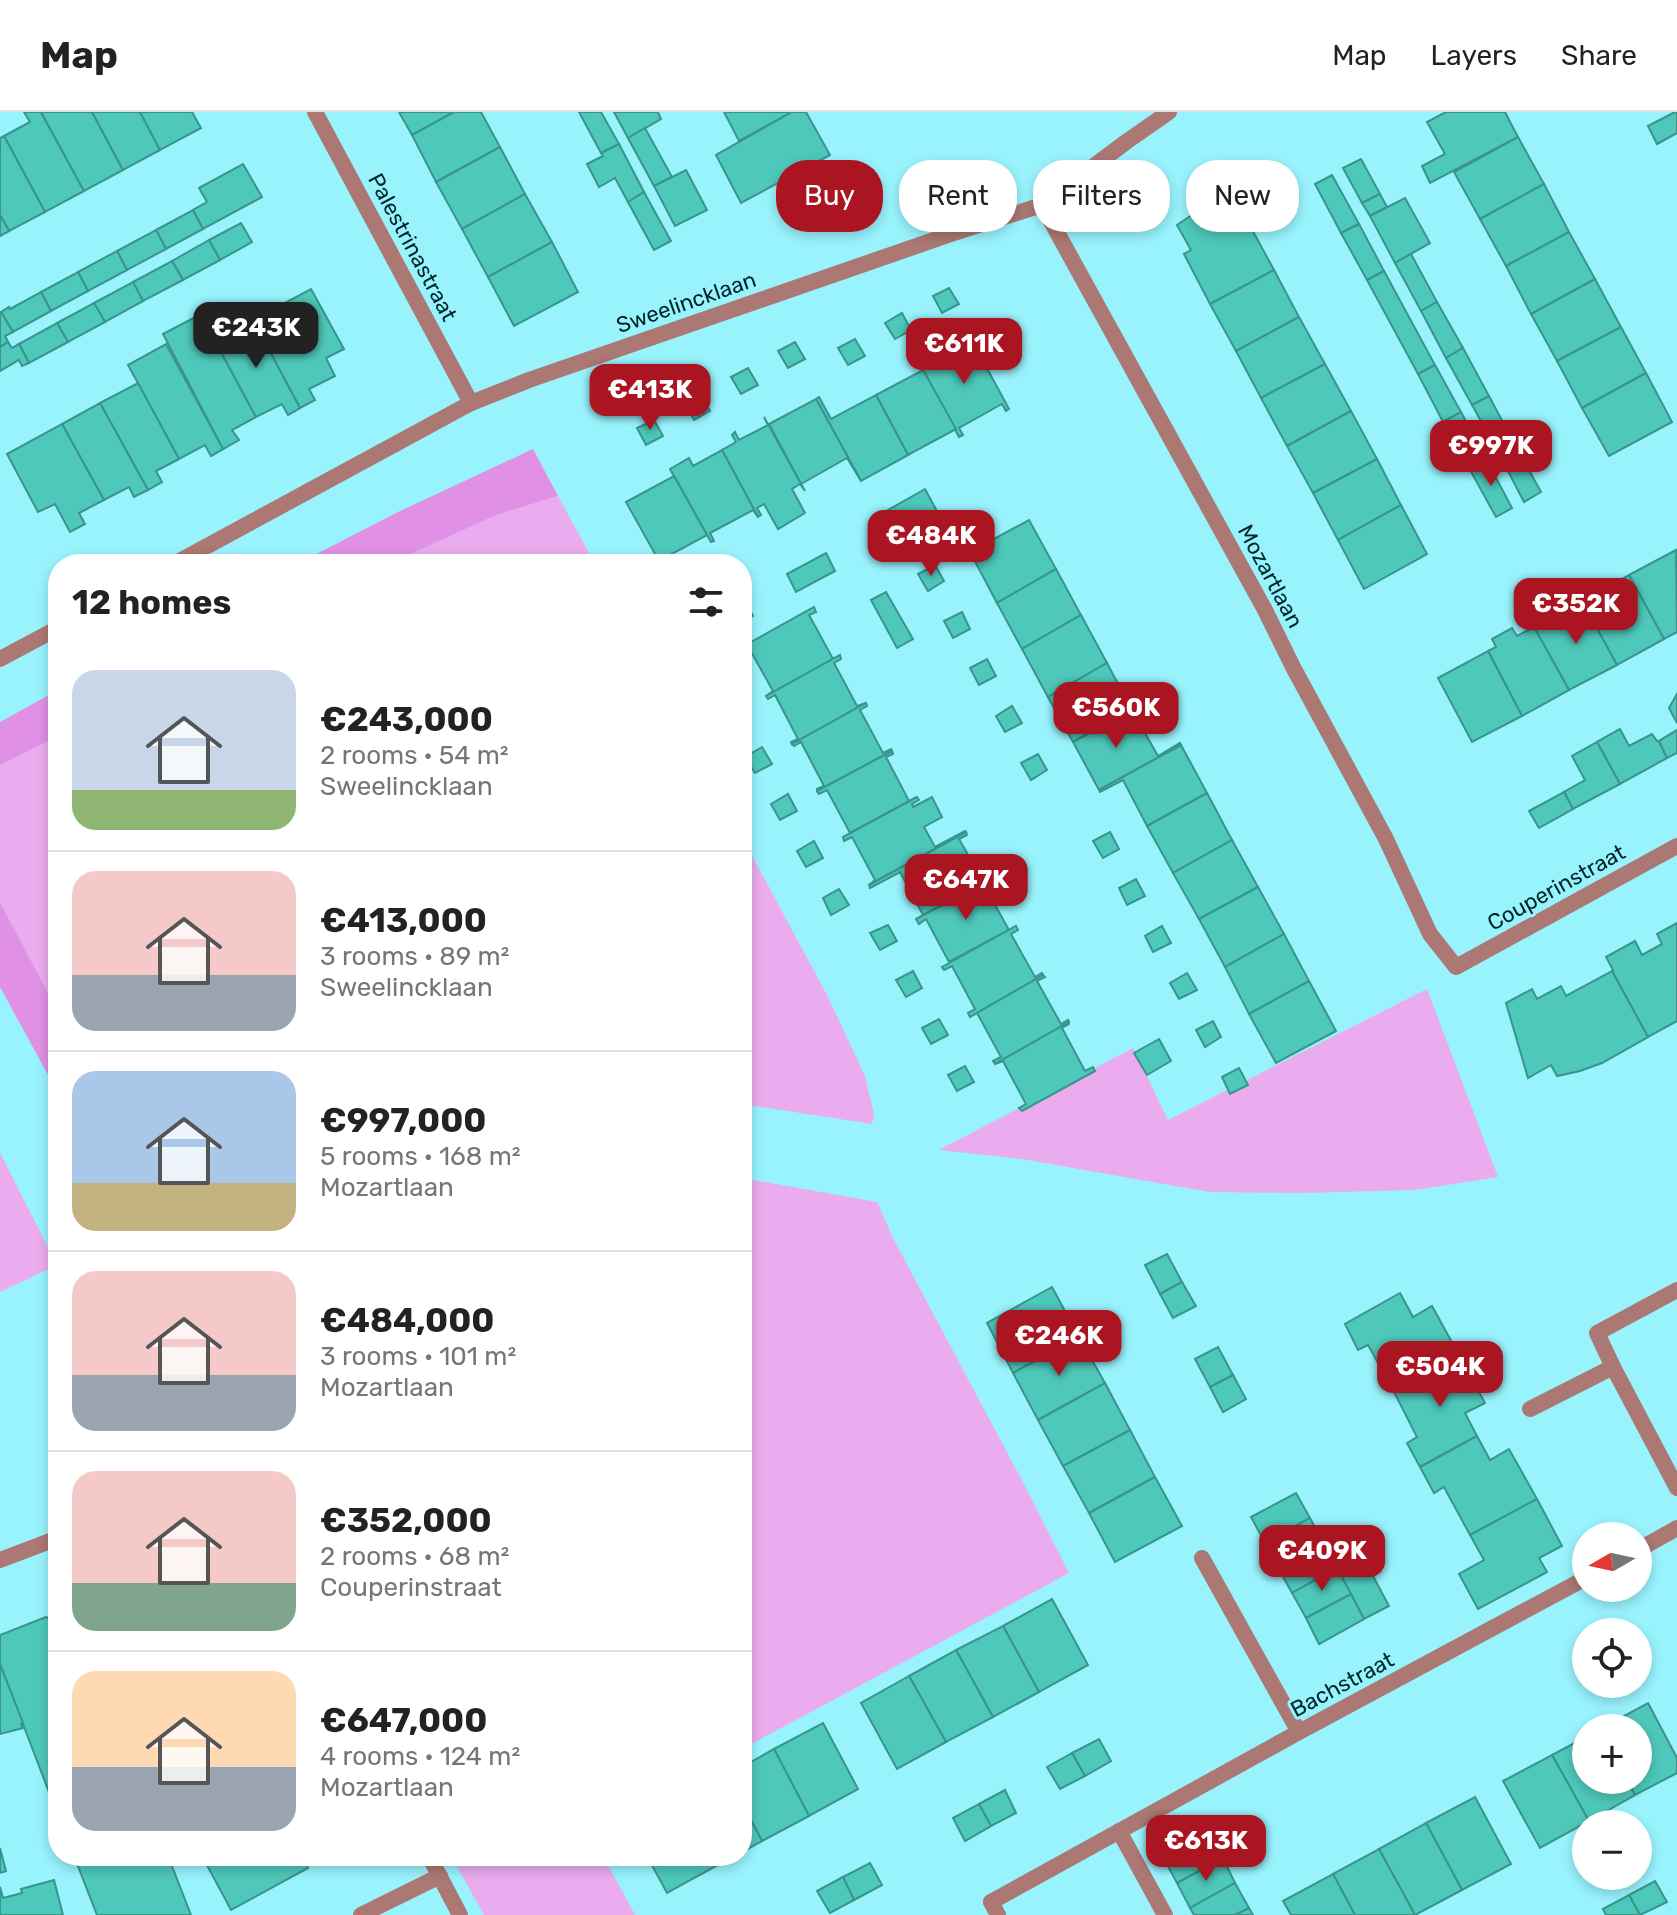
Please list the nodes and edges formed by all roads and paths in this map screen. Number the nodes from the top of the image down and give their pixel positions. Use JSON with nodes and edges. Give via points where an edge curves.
{"nodes":[{"id":1,"x":315,"y":112,"type":"edge"},
{"id":2,"x":1169,"y":112,"type":"edge"},
{"id":3,"x":1102,"y":160,"type":"edge"},
{"id":4,"x":1033,"y":208,"type":"edge"},
{"id":5,"x":1057,"y":232,"type":"edge"},
{"id":6,"x":471,"y":403,"type":"junction"},
{"id":7,"x":192,"y":554,"type":"edge"},
{"id":8,"x":48,"y":633,"type":"edge"},
{"id":9,"x":0,"y":659,"type":"edge"},
{"id":10,"x":1677,"y":846,"type":"edge"},
{"id":11,"x":1456,"y":967,"type":"joint"},
{"id":12,"x":1677,"y":1290,"type":"edge"},
{"id":13,"x":1613,"y":1367,"type":"junction"},
{"id":14,"x":1530,"y":1409,"type":"dead end"},
{"id":15,"x":1677,"y":1488,"type":"edge"},
{"id":16,"x":1677,"y":1528,"type":"edge"},
{"id":17,"x":48,"y":1542,"type":"edge"},
{"id":18,"x":1652,"y":1542,"type":"edge"},
{"id":19,"x":1202,"y":1558,"type":"dead end"},
{"id":20,"x":0,"y":1560,"type":"edge"},
{"id":21,"x":1572,"y":1586,"type":"edge"},
{"id":22,"x":1299,"y":1732,"type":"junction"},
{"id":23,"x":1119,"y":1831,"type":"junction"},
{"id":24,"x":434,"y":1866,"type":"edge"},
{"id":25,"x":440,"y":1876,"type":"junction"},
{"id":26,"x":995,"y":1909,"type":"edge"},
{"id":27,"x":361,"y":1915,"type":"edge"},
{"id":28,"x":460,"y":1915,"type":"edge"},
{"id":29,"x":1165,"y":1915,"type":"edge"}],
"edges":[{"from":1,"to":6,"type":"street","name":"Palestrinastraat"},
{"from":2,"to":3,"type":"street","name":"Sweelincklaan"},
{"from":4,"to":6,"type":"street","name":"Sweelincklaan"},
{"from":5,"to":11,"type":"street","name":"Mozartlaan","via":[[1265,610],[1430,934]]},
{"from":6,"to":7,"type":"street","name":"Sweelincklaan"},
{"from":8,"to":9,"type":"street"},
{"from":10,"to":11,"type":"street","name":"Couperinstraat"},
{"from":12,"to":13,"type":"street","via":[[1597,1333]]},
{"from":13,"to":14,"type":"street"},
{"from":13,"to":15,"type":"street"},
{"from":16,"to":18,"type":"street"},
{"from":17,"to":20,"type":"street"},
{"from":19,"to":22,"type":"street"},
{"from":21,"to":22,"type":"street","name":"Bachstraat"},
{"from":22,"to":23,"type":"street","name":"Bachstraat"},
{"from":23,"to":26,"type":"street","name":"Bachstraat"},
{"from":23,"to":29,"type":"street"},
{"from":24,"to":25,"type":"street"},
{"from":25,"to":27,"type":"street"},
{"from":25,"to":28,"type":"street"}]}
